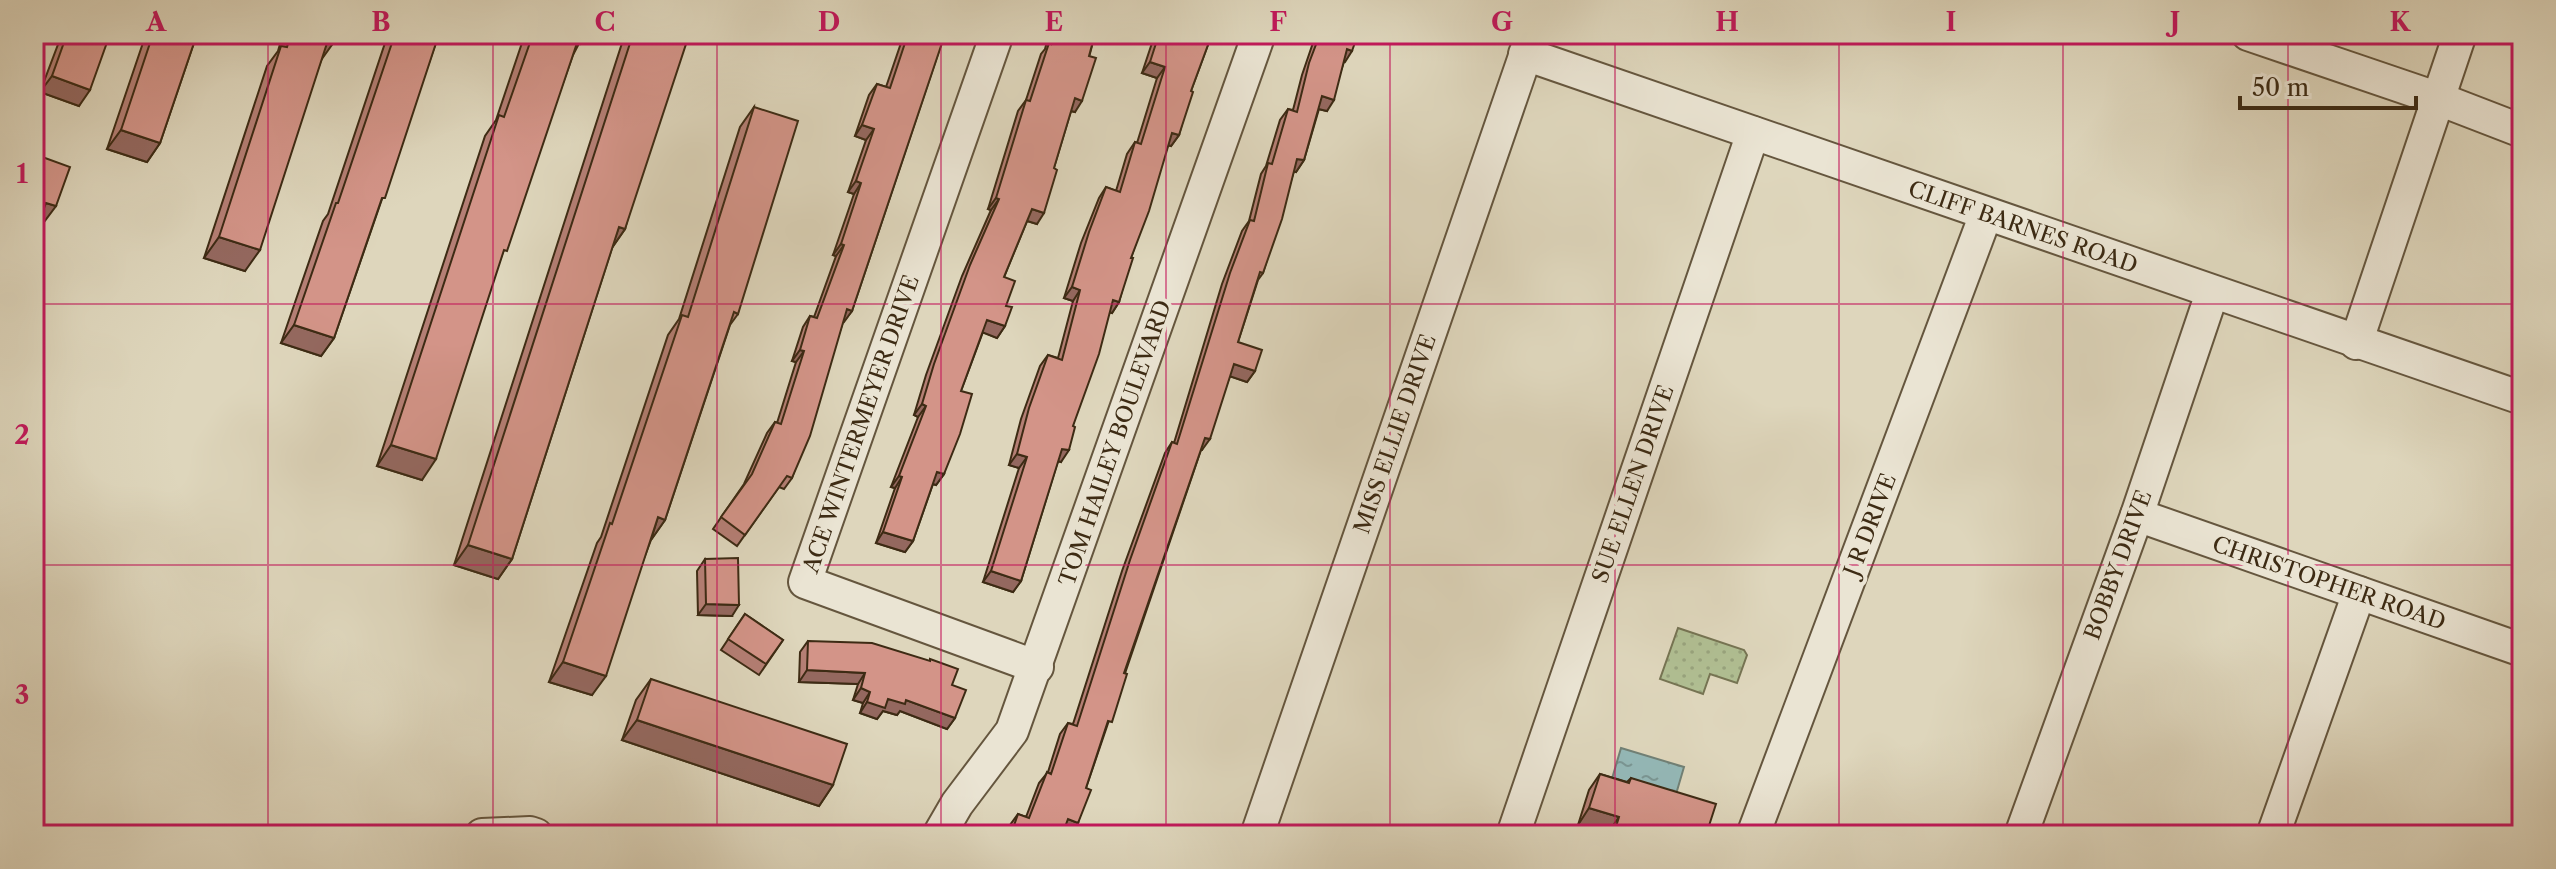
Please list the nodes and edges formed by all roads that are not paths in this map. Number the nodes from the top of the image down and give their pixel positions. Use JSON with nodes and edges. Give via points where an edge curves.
{"nodes":[{"id":1,"x":997,"y":34,"type":"edge"},
{"id":2,"x":1259,"y":34,"type":"edge"},
{"id":3,"x":2248,"y":34,"type":"edge"},
{"id":4,"x":2460,"y":34,"type":"edge"},
{"id":5,"x":1529,"y":44,"type":"edge"},
{"id":6,"x":2439,"y":99,"type":"junction"},
{"id":7,"x":2522,"y":131,"type":"edge"},
{"id":8,"x":1753,"y":133,"type":"junction"},
{"id":9,"x":1986,"y":214,"type":"junction"},
{"id":10,"x":2212,"y":293,"type":"junction"},
{"id":11,"x":2356,"y":343,"type":"junction"},
{"id":12,"x":2522,"y":398,"type":"edge"},
{"id":13,"x":2137,"y":515,"type":"junction"},
{"id":14,"x":2359,"y":593,"type":"junction"},
{"id":15,"x":2522,"y":650,"type":"edge"},
{"id":16,"x":1037,"y":667,"type":"junction"},
{"id":17,"x":482,"y":835,"type":"edge"},
{"id":18,"x":536,"y":835,"type":"edge"},
{"id":19,"x":939,"y":835,"type":"edge"},
{"id":20,"x":1257,"y":835,"type":"edge"},
{"id":21,"x":1513,"y":835,"type":"edge"},
{"id":22,"x":1753,"y":835,"type":"edge"},
{"id":23,"x":2021,"y":835,"type":"edge"},
{"id":24,"x":2273,"y":835,"type":"edge"}],
"edges":[{"from":1,"to":16,"type":"street","name":"ACE WINTERMEYER DRIVE","via":[[805,582]]},
{"from":2,"to":16,"type":"street","name":"TOM HAILEY BOULEVARD"},
{"from":3,"to":6,"type":"street"},
{"from":4,"to":6,"type":"street"},
{"from":5,"to":8,"type":"street","name":"CLIFF BARNES ROAD"},
{"from":5,"to":20,"type":"street","name":"MISS ELLIE DRIVE"},
{"from":6,"to":7,"type":"street"},
{"from":6,"to":11,"type":"street"},
{"from":8,"to":9,"type":"street","name":"CLIFF BARNES ROAD"},
{"from":8,"to":21,"type":"street","name":"SUE ELLEN DRIVE"},
{"from":9,"to":10,"type":"street","name":"CLIFF BARNES ROAD"},
{"from":9,"to":22,"type":"street","name":"J R DRIVE"},
{"from":10,"to":11,"type":"street","name":"CLIFF BARNES ROAD"},
{"from":10,"to":13,"type":"street","name":"BOBBY DRIVE"},
{"from":11,"to":12,"type":"street","name":"CLIFF BARNES ROAD"},
{"from":13,"to":14,"type":"street","name":"CHRISTOPHER ROAD"},
{"from":13,"to":23,"type":"street","name":"BOBBY DRIVE"},
{"from":14,"to":15,"type":"street","name":"CHRISTOPHER ROAD"},
{"from":14,"to":24,"type":"street"},
{"from":16,"to":19,"type":"street","name":"TOM HAILEY BOULEVARD","via":[[1012,731]]},
{"from":17,"to":18,"type":"street"}]}
